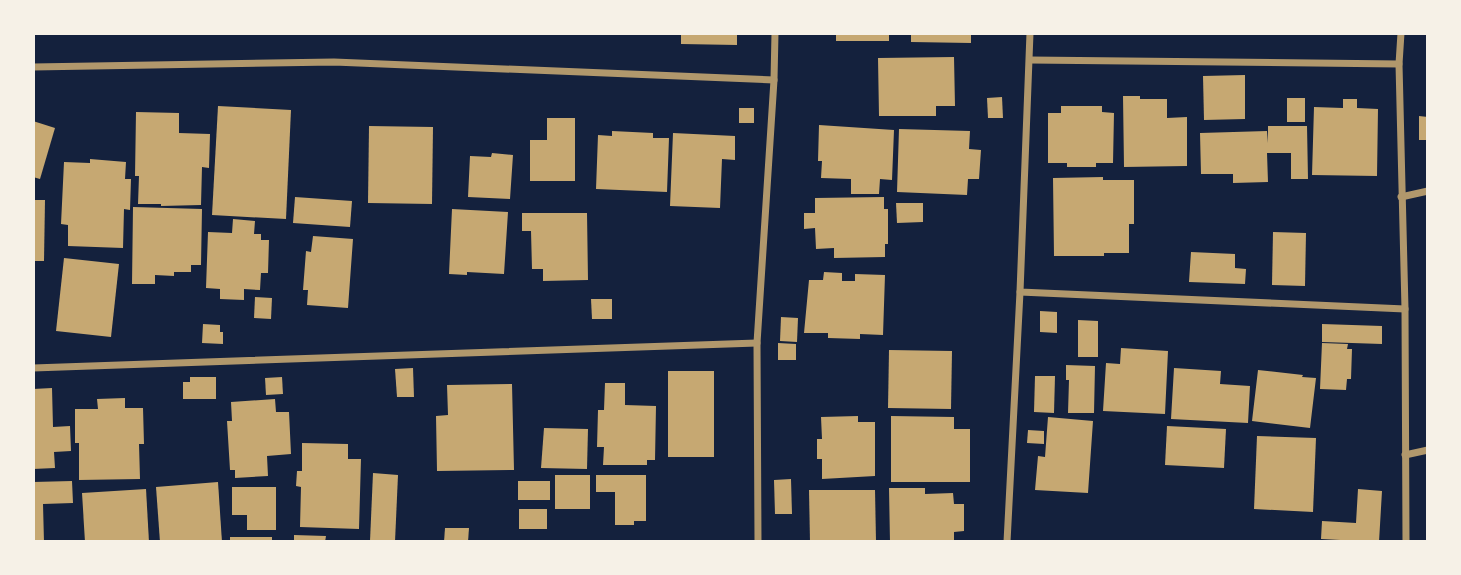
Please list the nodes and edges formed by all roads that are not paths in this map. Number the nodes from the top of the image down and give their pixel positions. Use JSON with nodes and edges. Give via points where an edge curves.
{"nodes":[{"id":1,"x":775,"y":33,"type":"edge"},
{"id":2,"x":1030,"y":33,"type":"edge"},
{"id":3,"x":1401,"y":33,"type":"edge"},
{"id":4,"x":1030,"y":60,"type":"junction"},
{"id":5,"x":1399,"y":64,"type":"junction"},
{"id":6,"x":33,"y":67,"type":"edge"},
{"id":7,"x":774,"y":80,"type":"junction"},
{"id":8,"x":1428,"y":191,"type":"edge"},
{"id":9,"x":1401,"y":197,"type":"junction"},
{"id":10,"x":1020,"y":292,"type":"junction"},
{"id":11,"x":1405,"y":309,"type":"junction"},
{"id":12,"x":757,"y":343,"type":"junction"},
{"id":13,"x":33,"y":368,"type":"edge"},
{"id":14,"x":1428,"y":450,"type":"edge"},
{"id":15,"x":1405,"y":455,"type":"junction"},
{"id":16,"x":758,"y":542,"type":"edge"},
{"id":17,"x":1007,"y":542,"type":"edge"},
{"id":18,"x":1406,"y":542,"type":"edge"}],
"edges":[{"from":1,"to":7,"type":"street"},
{"from":2,"to":4,"type":"street"},
{"from":3,"to":5,"type":"street"},
{"from":4,"to":5,"type":"street"},
{"from":4,"to":10,"type":"street"},
{"from":5,"to":9,"type":"street"},
{"from":6,"to":7,"type":"street","via":[[334,62]]},
{"from":7,"to":12,"type":"street"},
{"from":8,"to":9,"type":"street"},
{"from":9,"to":11,"type":"street"},
{"from":10,"to":11,"type":"street"},
{"from":10,"to":17,"type":"street"},
{"from":11,"to":15,"type":"street"},
{"from":12,"to":13,"type":"street"},
{"from":12,"to":16,"type":"street"},
{"from":14,"to":15,"type":"street"},
{"from":15,"to":18,"type":"street"}]}
